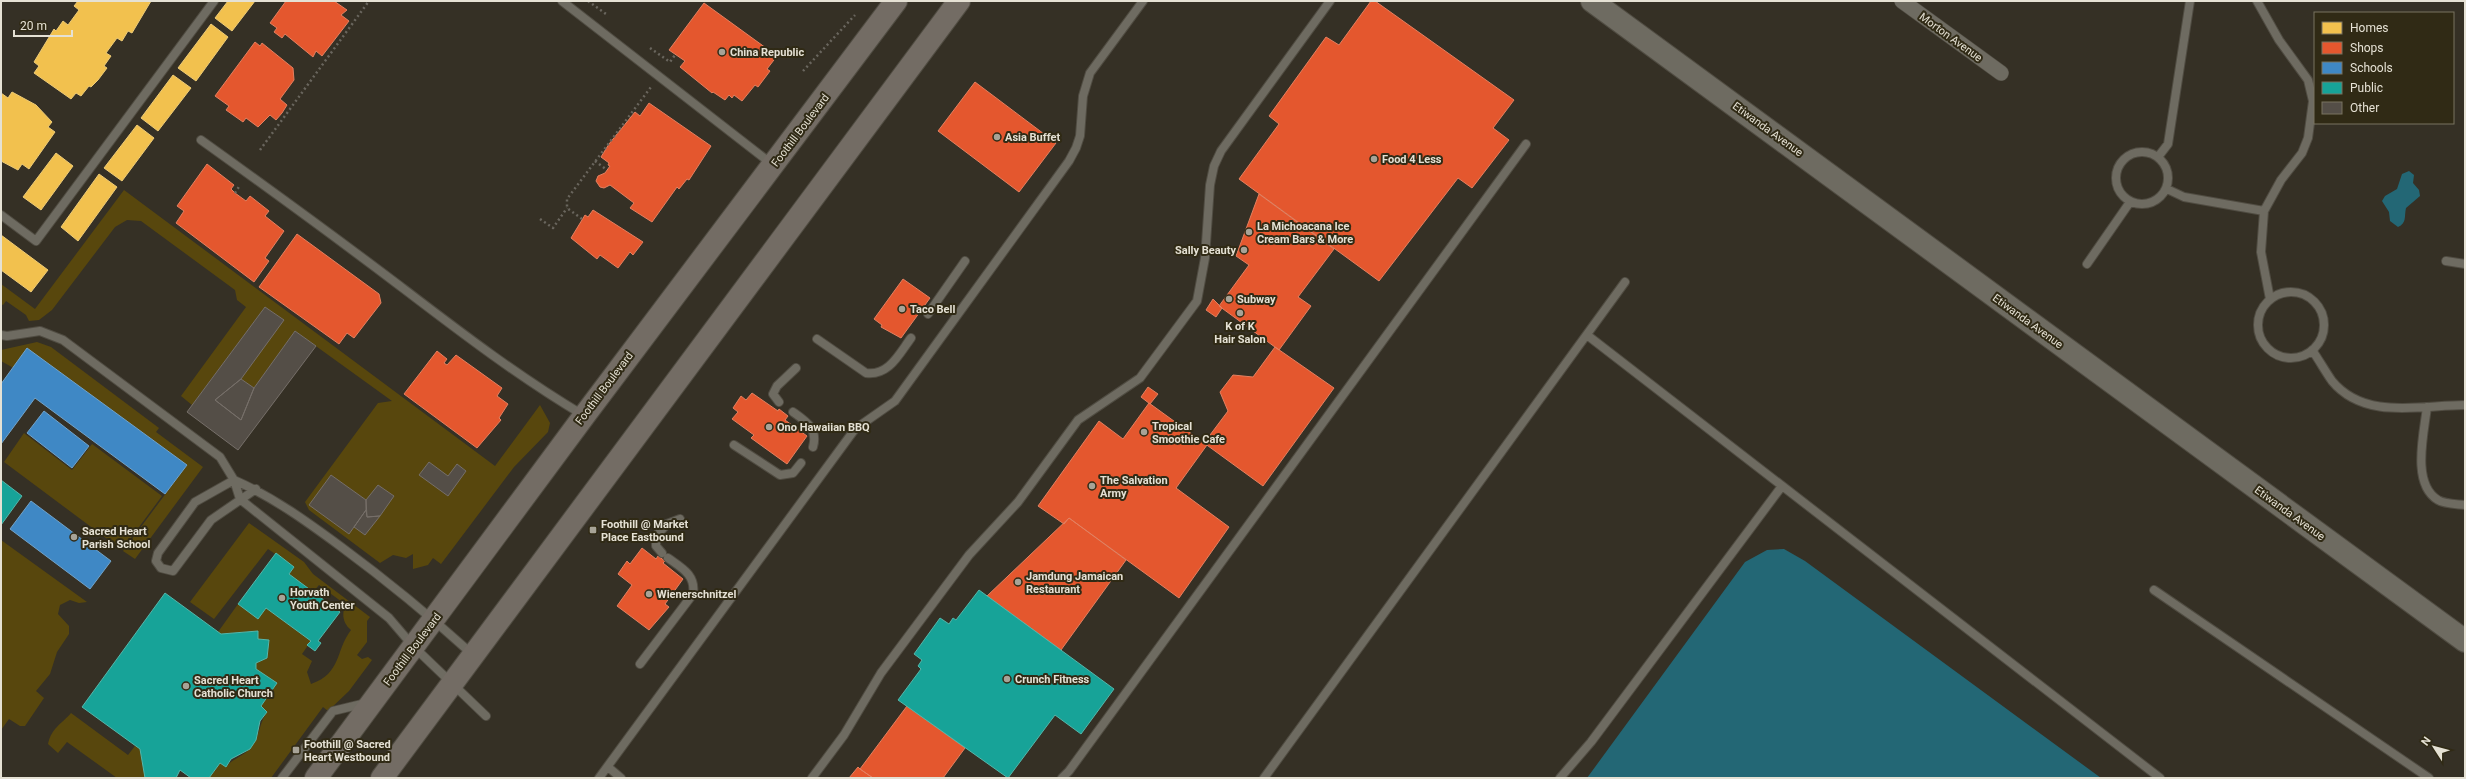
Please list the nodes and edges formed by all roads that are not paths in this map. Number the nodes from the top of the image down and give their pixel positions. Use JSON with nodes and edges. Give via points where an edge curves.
{"nodes":[{"id":1,"x":214,"y":1,"type":"edge"},
{"id":2,"x":562,"y":1,"type":"edge"},
{"id":3,"x":959,"y":1,"type":"edge"},
{"id":4,"x":1143,"y":1,"type":"edge"},
{"id":5,"x":1330,"y":1,"type":"edge"},
{"id":6,"x":1592,"y":1,"type":"edge"},
{"id":7,"x":1902,"y":1,"type":"edge"},
{"id":8,"x":2190,"y":1,"type":"edge"},
{"id":9,"x":2257,"y":1,"type":"edge"},
{"id":10,"x":891,"y":3,"type":"edge"},
{"id":11,"x":2001,"y":73,"type":"dead end"},
{"id":12,"x":201,"y":140,"type":"dead end"},
{"id":13,"x":1526,"y":144,"type":"dead end"},
{"id":14,"x":2158,"y":157,"type":"junction"},
{"id":15,"x":773,"y":165,"type":"junction"},
{"id":16,"x":2167,"y":189,"type":"junction"},
{"id":17,"x":2130,"y":202,"type":"junction"},
{"id":18,"x":2264,"y":211,"type":"junction"},
{"id":19,"x":1,"y":215,"type":"edge"},
{"id":20,"x":965,"y":261,"type":"dead end"},
{"id":21,"x":2446,"y":261,"type":"dead end"},
{"id":22,"x":2087,"y":264,"type":"dead end"},
{"id":23,"x":2465,"y":264,"type":"edge"},
{"id":24,"x":1625,"y":282,"type":"dead end"},
{"id":25,"x":2270,"y":299,"type":"junction"},
{"id":26,"x":928,"y":314,"type":"dead end"},
{"id":27,"x":1,"y":335,"type":"edge"},
{"id":28,"x":1587,"y":335,"type":"junction"},
{"id":29,"x":910,"y":338,"type":"dead end"},
{"id":30,"x":817,"y":339,"type":"dead end"},
{"id":31,"x":2312,"y":350,"type":"junction"},
{"id":32,"x":796,"y":368,"type":"dead end"},
{"id":33,"x":779,"y":402,"type":"dead end"},
{"id":34,"x":2465,"y":405,"type":"edge"},
{"id":35,"x":2427,"y":407,"type":"junction"},
{"id":36,"x":793,"y":412,"type":"dead end"},
{"id":37,"x":584,"y":416,"type":"junction"},
{"id":38,"x":734,"y":445,"type":"dead end"},
{"id":39,"x":813,"y":447,"type":"dead end"},
{"id":40,"x":800,"y":463,"type":"dead end"},
{"id":41,"x":234,"y":480,"type":"junction"},
{"id":42,"x":1782,"y":486,"type":"junction"},
{"id":43,"x":256,"y":489,"type":"junction"},
{"id":44,"x":240,"y":499,"type":"junction"},
{"id":45,"x":2465,"y":505,"type":"edge"},
{"id":46,"x":680,"y":519,"type":"dead end"},
{"id":47,"x":2154,"y":590,"type":"dead end"},
{"id":48,"x":433,"y":619,"type":"junction"},
{"id":49,"x":2465,"y":641,"type":"edge"},
{"id":50,"x":414,"y":646,"type":"junction"},
{"id":51,"x":472,"y":654,"type":"junction"},
{"id":52,"x":640,"y":664,"type":"dead end"},
{"id":53,"x":452,"y":683,"type":"junction"},
{"id":54,"x":372,"y":701,"type":"junction"},
{"id":55,"x":486,"y":716,"type":"dead end"},
{"id":56,"x":608,"y":767,"type":"junction"},
{"id":57,"x":282,"y":778,"type":"edge"},
{"id":58,"x":316,"y":778,"type":"edge"},
{"id":59,"x":382,"y":778,"type":"edge"},
{"id":60,"x":599,"y":778,"type":"edge"},
{"id":61,"x":621,"y":778,"type":"edge"},
{"id":62,"x":812,"y":778,"type":"edge"},
{"id":63,"x":1062,"y":778,"type":"edge"},
{"id":64,"x":1264,"y":778,"type":"edge"},
{"id":65,"x":1560,"y":778,"type":"edge"},
{"id":66,"x":2160,"y":778,"type":"edge"},
{"id":67,"x":2429,"y":778,"type":"edge"}],
"edges":[{"from":1,"to":19,"type":"lane","via":[[36,241]]},
{"from":2,"to":15,"type":"lane"},
{"from":3,"to":51,"type":"main road"},
{"from":4,"to":56,"type":"lane","via":[[1090,73],[1083,96],[1080,136],[1069,161],[895,401],[855,429]]},
{"from":5,"to":62,"type":"lane","via":[[1220,151],[1210,185],[1205,258],[1197,301],[1140,378],[1078,420],[1018,502],[968,555],[881,673],[844,735]]},
{"from":6,"to":49,"type":"main road","name":"Etiwanda Avenue"},
{"from":7,"to":11,"type":"street","name":"Morton Avenue"},
{"from":8,"to":14,"type":"lane","via":[[2168,144]]},
{"from":9,"to":18,"type":"lane","via":[[2279,40],[2308,80],[2313,101],[2308,138],[2302,153],[2281,180]]},
{"from":10,"to":15,"type":"main road","name":"Foothill Boulevard"},
{"from":12,"to":37,"type":"lane","via":[[314,221],[443,319],[552,397]]},
{"from":13,"to":63,"type":"lane","via":[[1069,772]]},
{"from":14,"to":16,"type":"lane","via":[[2168,171]]},
{"from":14,"to":17,"type":"lane","via":[[2142,152],[2129,156],[2120,164],[2116,173],[2117,185],[2123,197]]},
{"from":15,"to":37,"type":"main road","name":"Foothill Boulevard"},
{"from":16,"to":17,"type":"lane","via":[[2162,196],[2147,204]]},
{"from":16,"to":18,"type":"lane","via":[[2184,197]]},
{"from":17,"to":22,"type":"lane"},
{"from":18,"to":25,"type":"lane","via":[[2260,252]]},
{"from":20,"to":26,"type":"lane"},
{"from":21,"to":23,"type":"lane"},
{"from":24,"to":28,"type":"lane"},
{"from":25,"to":31,"type":"lane","via":[[2291,292],[2302,294],[2316,304],[2323,319],[2323,330],[2320,341]]},
{"from":25,"to":31,"type":"lane","via":[[2259,316],[2259,331],[2264,344],[2274,353],[2286,358],[2296,358]]},
{"from":27,"to":41,"type":"lane","via":[[40,331],[63,340],[220,457]]},
{"from":28,"to":42,"type":"lane"},
{"from":28,"to":64,"type":"lane"},
{"from":29,"to":30,"type":"lane","via":[[888,368],[873,374],[866,373]]},
{"from":31,"to":35,"type":"lane","via":[[2333,381],[2363,401],[2394,409]]},
{"from":32,"to":33,"type":"lane","via":[[777,386],[773,394]]},
{"from":34,"to":35,"type":"lane"},
{"from":35,"to":45,"type":"lane","via":[[2421,467],[2427,489],[2438,500]]},
{"from":36,"to":39,"type":"lane","via":[[816,437]]},
{"from":37,"to":48,"type":"main road","name":"Foothill Boulevard"},
{"from":38,"to":40,"type":"lane","via":[[780,475],[793,473]]},
{"from":41,"to":43,"type":"lane"},
{"from":41,"to":44,"type":"lane"},
{"from":41,"to":44,"type":"lane","via":[[195,502],[158,553],[156,561],[161,568],[173,571],[211,520]]},
{"from":42,"to":65,"type":"lane","via":[[1591,742]]},
{"from":42,"to":66,"type":"lane"},
{"from":43,"to":44,"type":"lane"},
{"from":43,"to":48,"type":"lane","via":[[296,513],[394,586]]},
{"from":44,"to":50,"type":"lane","via":[[390,618]]},
{"from":46,"to":52,"type":"lane","via":[[667,524],[656,536],[656,546],[692,577],[693,594]]},
{"from":47,"to":67,"type":"lane"},
{"from":48,"to":50,"type":"main road","name":"Foothill Boulevard"},
{"from":48,"to":51,"type":"lane"},
{"from":50,"to":53,"type":"lane"},
{"from":50,"to":54,"type":"main road","name":"Foothill Boulevard"},
{"from":51,"to":53,"type":"main road"},
{"from":53,"to":55,"type":"lane"},
{"from":53,"to":59,"type":"main road"},
{"from":54,"to":57,"type":"lane","via":[[333,710]]},
{"from":54,"to":58,"type":"main road","name":"Foothill Boulevard"},
{"from":56,"to":60,"type":"lane"},
{"from":56,"to":61,"type":"lane"}]}
